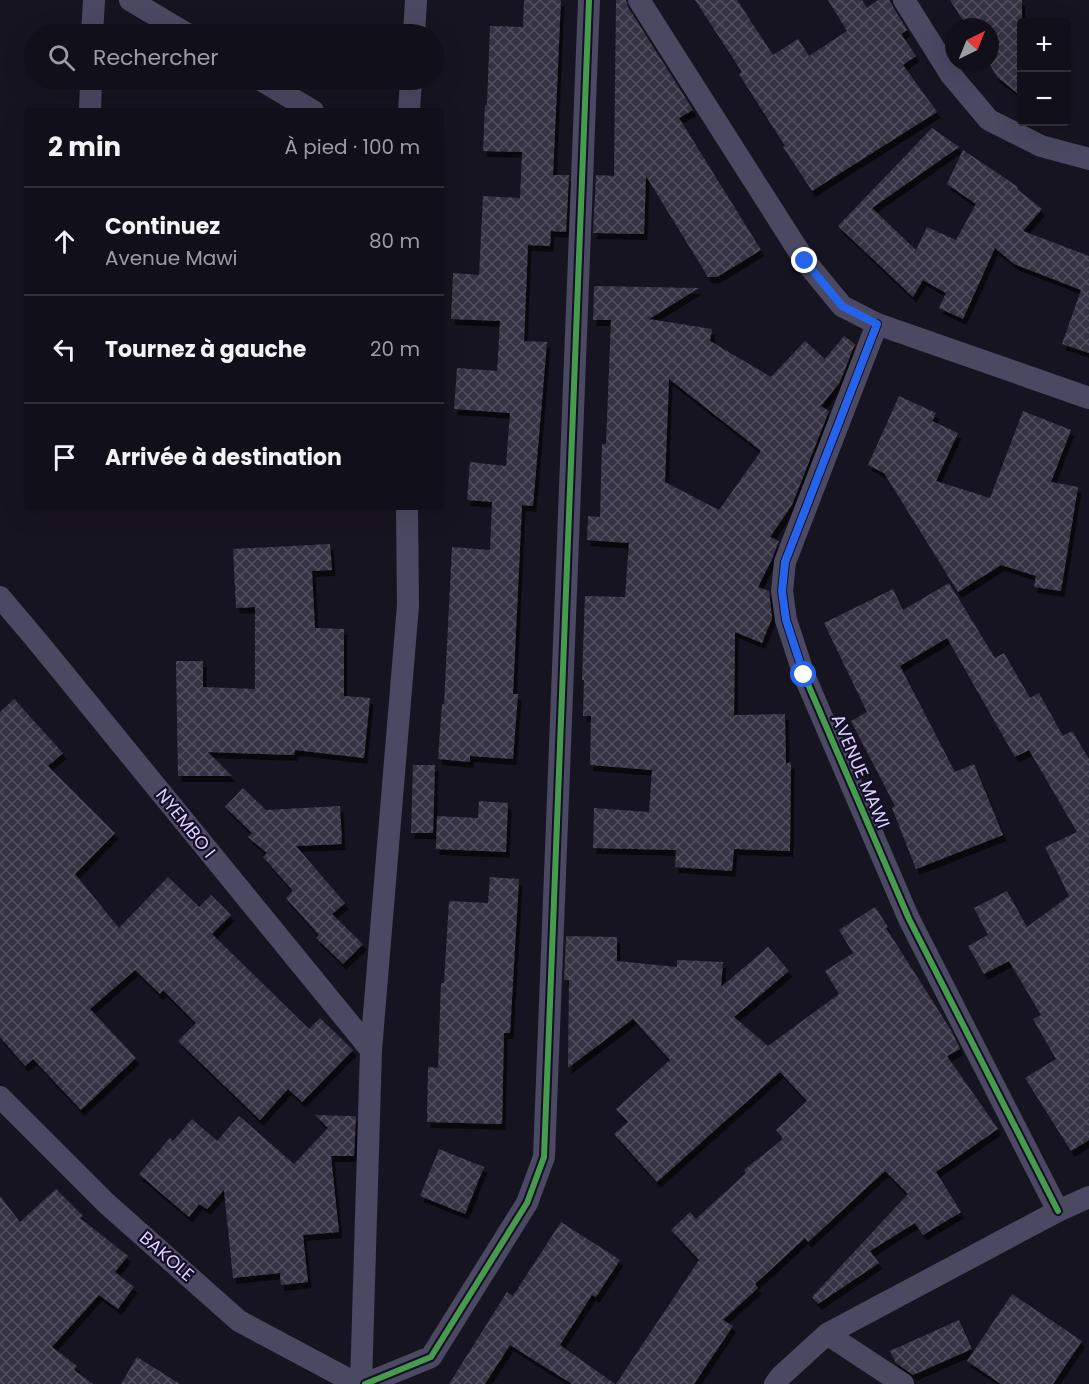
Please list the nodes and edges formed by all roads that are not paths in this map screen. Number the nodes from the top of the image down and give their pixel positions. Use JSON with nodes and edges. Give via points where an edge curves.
{"nodes":[{"id":1,"x":94,"y":0,"type":"edge"},
{"id":2,"x":130,"y":0,"type":"edge"},
{"id":3,"x":416,"y":0,"type":"edge"},
{"id":4,"x":589,"y":0,"type":"edge"},
{"id":5,"x":639,"y":0,"type":"edge"},
{"id":6,"x":904,"y":0,"type":"edge"},
{"id":7,"x":93,"y":24,"type":"edge"},
{"id":8,"x":170,"y":24,"type":"edge"},
{"id":9,"x":415,"y":24,"type":"edge"},
{"id":10,"x":91,"y":90,"type":"edge"},
{"id":11,"x":278,"y":90,"type":"edge"},
{"id":12,"x":410,"y":90,"type":"edge"},
{"id":13,"x":90,"y":108,"type":"edge"},
{"id":14,"x":309,"y":108,"type":"edge"},
{"id":15,"x":409,"y":108,"type":"edge"},
{"id":16,"x":1089,"y":159,"type":"edge"},
{"id":17,"x":877,"y":324,"type":"junction"},
{"id":18,"x":1089,"y":398,"type":"edge"},
{"id":19,"x":407,"y":510,"type":"edge"},
{"id":20,"x":0,"y":597,"type":"edge"},
{"id":21,"x":371,"y":1050,"type":"junction"},
{"id":22,"x":0,"y":1097,"type":"edge"},
{"id":23,"x":1089,"y":1197,"type":"edge"},
{"id":24,"x":1058,"y":1211,"type":"junction"},
{"id":25,"x":827,"y":1334,"type":"junction"},
{"id":26,"x":361,"y":1384,"type":"edge"},
{"id":27,"x":775,"y":1384,"type":"edge"},
{"id":28,"x":903,"y":1384,"type":"edge"}],
"edges":[{"from":1,"to":7,"type":"street"},
{"from":2,"to":8,"type":"street"},
{"from":3,"to":9,"type":"street"},
{"from":4,"to":26,"type":"street","via":[[544,1157],[526,1203],[431,1357]]},
{"from":5,"to":17,"type":"street","via":[[805,261],[842,306]]},
{"from":6,"to":16,"type":"street","via":[[951,75],[989,120],[1041,146]]},
{"from":10,"to":13,"type":"street"},
{"from":11,"to":14,"type":"street"},
{"from":12,"to":15,"type":"street"},
{"from":17,"to":18,"type":"street"},
{"from":17,"to":24,"type":"street","name":"AVENUE MAWI","via":[[785,562],[782,591],[786,620],[804,675],[909,919]]},
{"from":19,"to":21,"type":"street","via":[[408,605]]},
{"from":20,"to":21,"type":"street","name":"NYEMBO I"},
{"from":21,"to":26,"type":"street"},
{"from":22,"to":26,"type":"street","name":"BAKOLE","via":[[106,1203],[240,1321]]},
{"from":23,"to":24,"type":"street"},
{"from":24,"to":25,"type":"street"},
{"from":25,"to":27,"type":"street"},
{"from":25,"to":28,"type":"street"}]}
